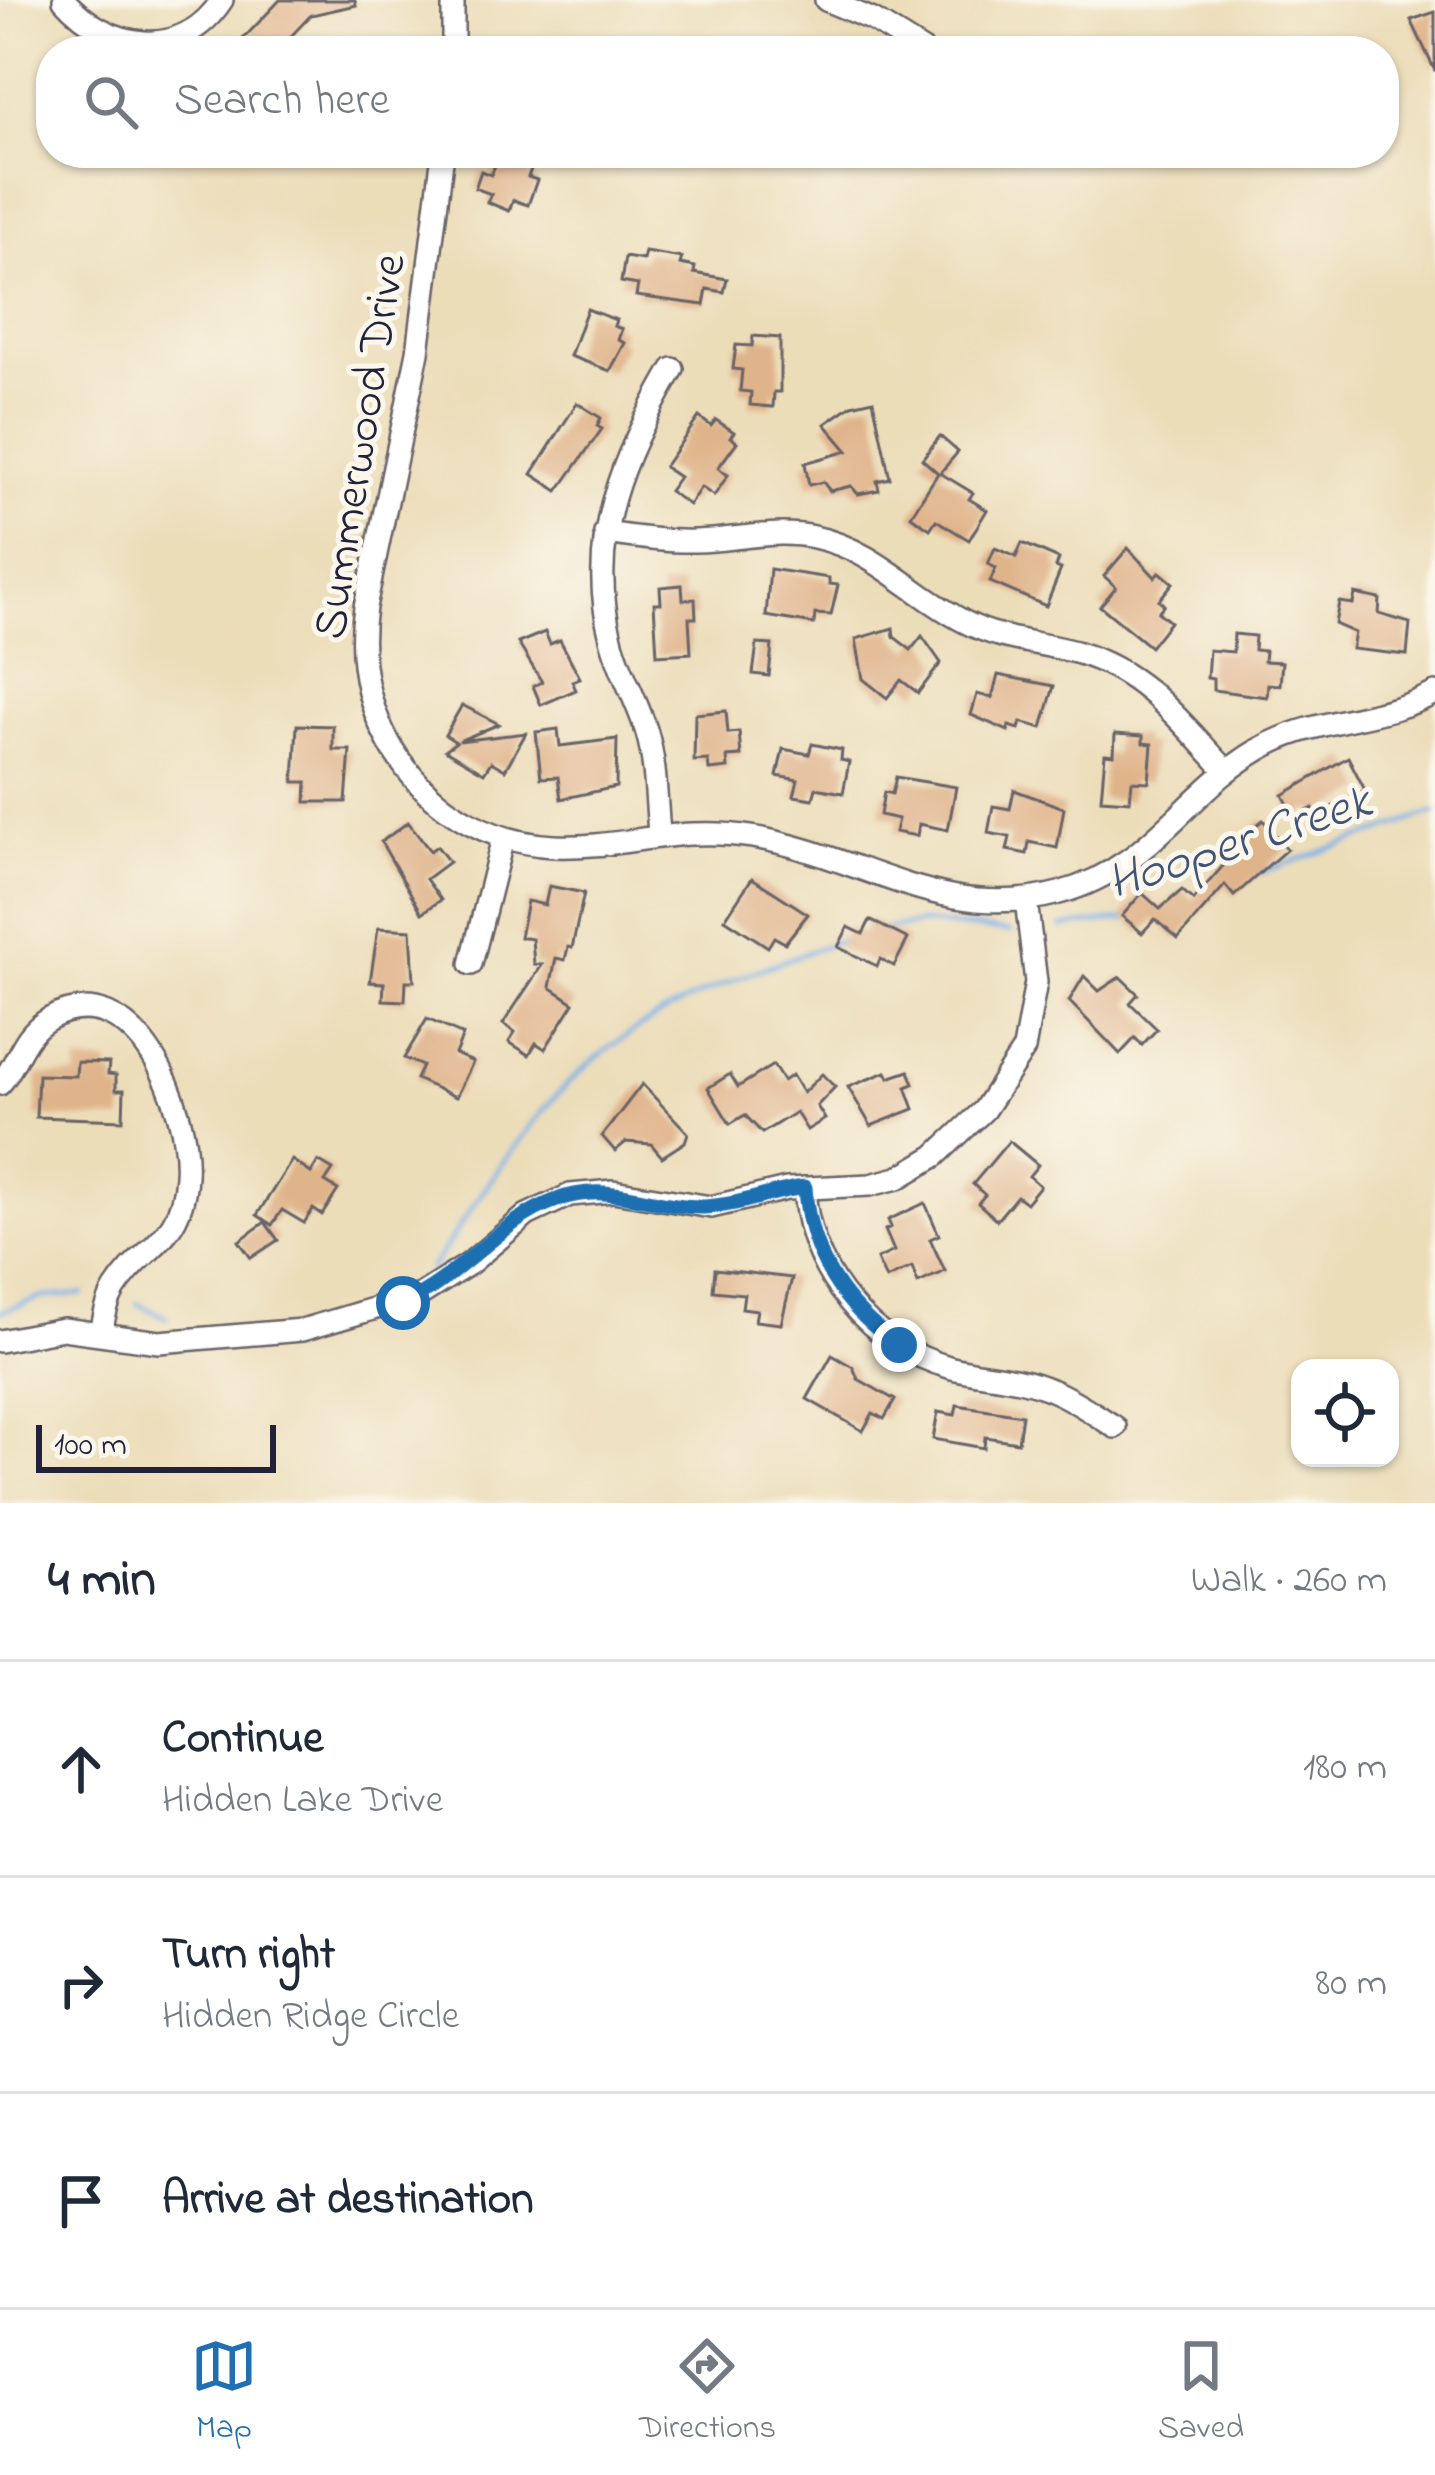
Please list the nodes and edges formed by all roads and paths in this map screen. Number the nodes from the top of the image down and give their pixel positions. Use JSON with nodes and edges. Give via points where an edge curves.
{"nodes":[{"id":1,"x":64,"y":0,"type":"edge"},
{"id":2,"x":222,"y":0,"type":"edge"},
{"id":3,"x":453,"y":0,"type":"edge"},
{"id":4,"x":826,"y":0,"type":"edge"},
{"id":5,"x":113,"y":36,"type":"edge"},
{"id":6,"x":177,"y":36,"type":"edge"},
{"id":7,"x":453,"y":36,"type":"edge"},
{"id":8,"x":899,"y":36,"type":"edge"},
{"id":9,"x":441,"y":168,"type":"edge"},
{"id":10,"x":673,"y":369,"type":"dead end"},
{"id":11,"x":605,"y":533,"type":"junction"},
{"id":12,"x":1435,"y":693,"type":"edge"},
{"id":13,"x":1227,"y":771,"type":"junction"},
{"id":14,"x":658,"y":833,"type":"junction"},
{"id":15,"x":503,"y":838,"type":"junction"},
{"id":16,"x":1026,"y":900,"type":"junction"},
{"id":17,"x":471,"y":964,"type":"dead end"},
{"id":18,"x":0,"y":1084,"type":"edge"},
{"id":19,"x":805,"y":1187,"type":"junction"},
{"id":20,"x":101,"y":1333,"type":"junction"},
{"id":21,"x":0,"y":1341,"type":"edge"},
{"id":22,"x":1115,"y":1427,"type":"dead end"}],
"edges":[{"from":1,"to":5,"type":"street"},
{"from":2,"to":6,"type":"street"},
{"from":3,"to":7,"type":"street"},
{"from":4,"to":8,"type":"street"},
{"from":9,"to":15,"type":"street","name":"Summerwood Drive","via":[[418,352],[361,650],[373,710],[405,770],[441,805]]},
{"from":10,"to":11,"type":"street","via":[[626,456]]},
{"from":11,"to":13,"type":"street","via":[[680,541],[794,534],[838,544],[970,625],[1121,671],[1161,698]]},
{"from":11,"to":14,"type":"street","via":[[606,613],[650,745]]},
{"from":12,"to":13,"type":"street","name":"Summerwood Drive","via":[[1394,712],[1298,733]]},
{"from":13,"to":16,"type":"street","name":"Summerwood Drive","via":[[1130,861],[1081,886]]},
{"from":14,"to":15,"type":"street","name":"Summerwood Drive","via":[[556,846]]},
{"from":14,"to":16,"type":"street","name":"Summerwood Drive","via":[[779,842],[934,896]]},
{"from":15,"to":17,"type":"street"},
{"from":16,"to":19,"type":"street","via":[[1036,1002],[1024,1049],[999,1092],[912,1171],[870,1185]]},
{"from":18,"to":20,"type":"street","via":[[32,1031],[83,1011],[112,1017],[137,1035],[175,1101],[187,1158],[182,1201],[163,1240],[117,1286]]},
{"from":19,"to":20,"type":"street","via":[[711,1207],[613,1191],[570,1196],[526,1215],[436,1287],[362,1316],[211,1341]]},
{"from":19,"to":22,"type":"street","via":[[808,1224],[830,1274],[882,1334],[946,1366],[1051,1390]]},
{"from":20,"to":21,"type":"street","via":[[63,1329]]}]}
